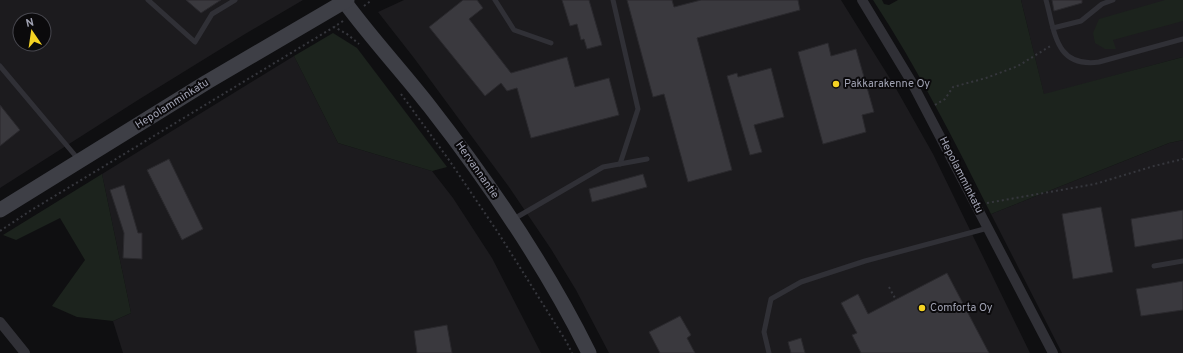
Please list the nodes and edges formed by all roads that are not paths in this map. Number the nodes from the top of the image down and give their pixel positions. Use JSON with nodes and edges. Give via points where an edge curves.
{"nodes":[{"id":1,"x":148,"y":0,"type":"edge"},
{"id":2,"x":235,"y":0,"type":"edge"},
{"id":3,"x":495,"y":0,"type":"edge"},
{"id":4,"x":613,"y":0,"type":"edge"},
{"id":5,"x":862,"y":0,"type":"edge"},
{"id":6,"x":1046,"y":0,"type":"edge"},
{"id":7,"x":1113,"y":0,"type":"edge"},
{"id":8,"x":345,"y":1,"type":"edge"},
{"id":9,"x":1054,"y":28,"type":"junction"},
{"id":10,"x":1183,"y":39,"type":"edge"},
{"id":11,"x":551,"y":43,"type":"dead end"},
{"id":12,"x":0,"y":66,"type":"edge"},
{"id":13,"x":647,"y":159,"type":"dead end"},
{"id":14,"x":79,"y":161,"type":"junction"},
{"id":15,"x":620,"y":164,"type":"junction"},
{"id":16,"x":0,"y":210,"type":"edge"},
{"id":17,"x":511,"y":220,"type":"junction"},
{"id":18,"x":988,"y":228,"type":"junction"},
{"id":19,"x":1183,"y":261,"type":"edge"},
{"id":20,"x":1154,"y":266,"type":"dead end"},
{"id":21,"x":0,"y":322,"type":"edge"},
{"id":22,"x":25,"y":353,"type":"edge"},
{"id":23,"x":589,"y":353,"type":"edge"},
{"id":24,"x":769,"y":353,"type":"edge"},
{"id":25,"x":1053,"y":353,"type":"edge"}],
"edges":[{"from":1,"to":2,"type":"lane","via":[[195,42],[212,14]]},
{"from":3,"to":11,"type":"lane","via":[[514,30]]},
{"from":4,"to":15,"type":"lane","via":[[638,109]]},
{"from":5,"to":18,"type":"street","name":"Hepolamminkatu","via":[[911,81]]},
{"from":6,"to":9,"type":"lane"},
{"from":7,"to":9,"type":"lane","via":[[1102,4],[1081,21]]},
{"from":8,"to":14,"type":"main road","name":"Hepolamminkatu"},
{"from":8,"to":17,"type":"main road","name":"Hervannantie","via":[[434,112]]},
{"from":9,"to":10,"type":"lane","via":[[1063,52],[1079,62],[1088,63]]},
{"from":12,"to":14,"type":"lane"},
{"from":13,"to":15,"type":"lane"},
{"from":14,"to":16,"type":"main road","name":"Hepolamminkatu"},
{"from":15,"to":17,"type":"lane","via":[[603,167]]},
{"from":17,"to":23,"type":"main road","name":"Hervannantie","via":[[554,288]]},
{"from":18,"to":24,"type":"lane","via":[[865,261],[801,282],[771,299],[764,332]]},
{"from":18,"to":25,"type":"street","name":"Hepolamminkatu"},
{"from":19,"to":20,"type":"lane"},
{"from":21,"to":22,"type":"street"}]}
